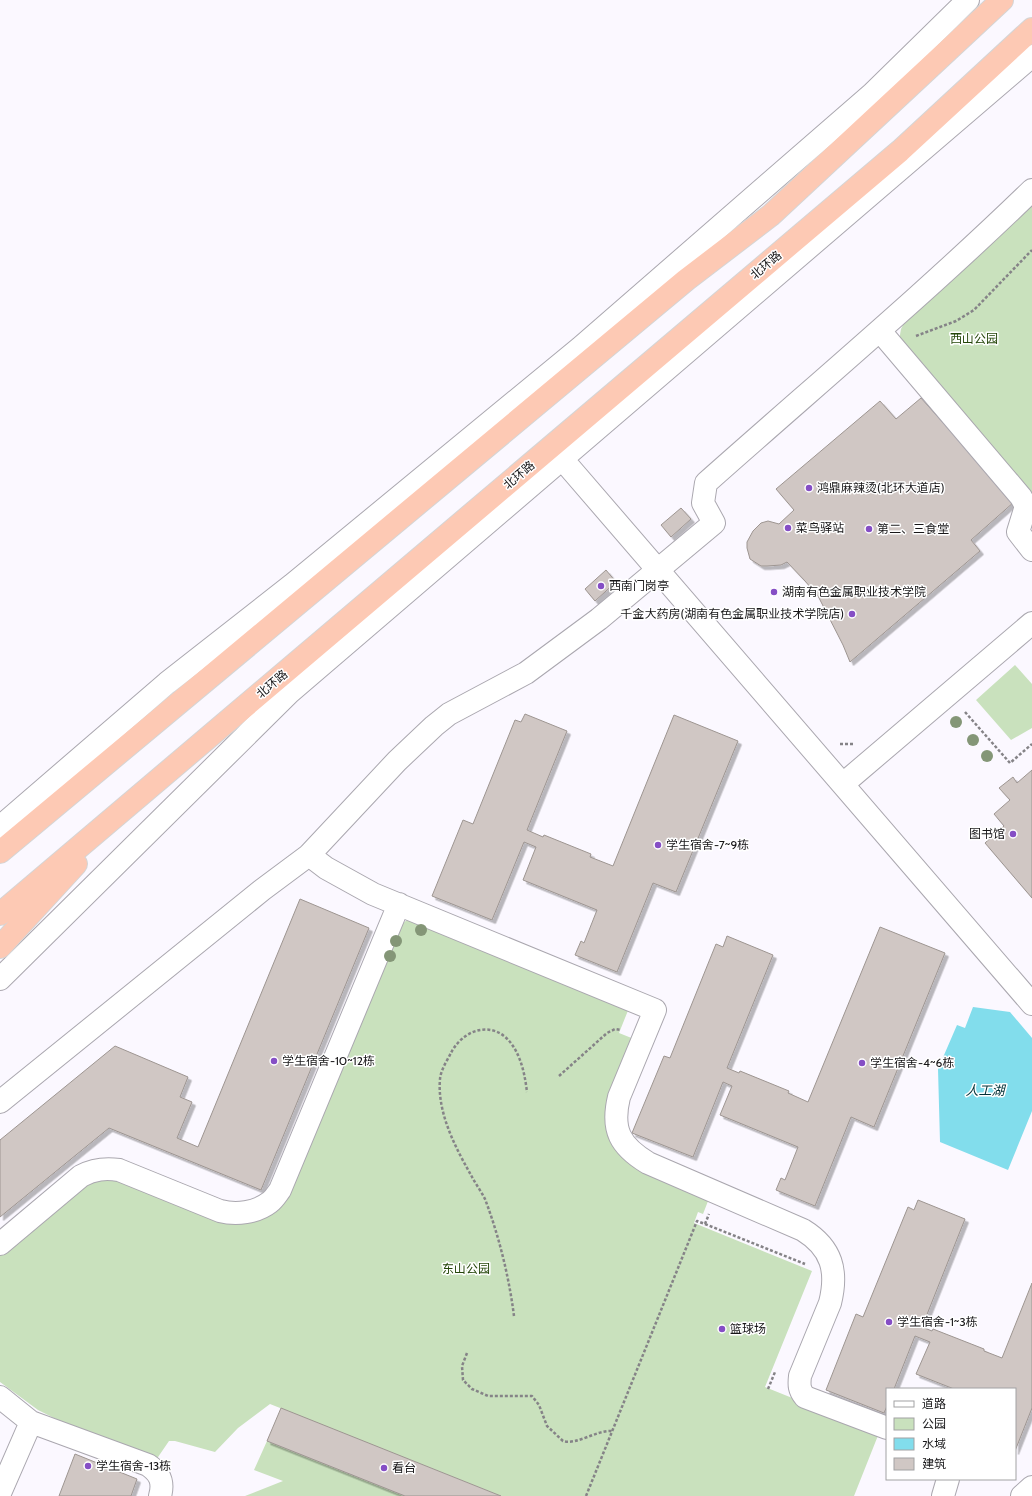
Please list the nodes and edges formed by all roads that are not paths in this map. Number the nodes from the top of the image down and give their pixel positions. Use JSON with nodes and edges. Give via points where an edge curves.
{"nodes":[{"id":1,"x":968,"y":0,"type":"edge"},
{"id":2,"x":1002,"y":0,"type":"edge"},
{"id":3,"x":1032,"y":29,"type":"edge"},
{"id":4,"x":1032,"y":56,"type":"edge"},
{"id":5,"x":1032,"y":190,"type":"edge"},
{"id":6,"x":885,"y":337,"type":"junction"},
{"id":7,"x":563,"y":460,"type":"junction"},
{"id":8,"x":1032,"y":550,"type":"edge"},
{"id":9,"x":658,"y":571,"type":"junction"},
{"id":10,"x":1032,"y":623,"type":"edge"},
{"id":11,"x":843,"y":784,"type":"junction"},
{"id":12,"x":132,"y":803,"type":"junction"},
{"id":13,"x":37,"y":821,"type":"junction"},
{"id":14,"x":0,"y":827,"type":"edge"},
{"id":15,"x":0,"y":844,"type":"edge"},
{"id":16,"x":0,"y":852,"type":"edge"},
{"id":17,"x":309,"y":855,"type":"junction"},
{"id":18,"x":399,"y":904,"type":"junction"},
{"id":19,"x":0,"y":914,"type":"edge"},
{"id":20,"x":0,"y":947,"type":"edge"},
{"id":21,"x":0,"y":979,"type":"edge"},
{"id":22,"x":1032,"y":1004,"type":"edge"},
{"id":23,"x":0,"y":1102,"type":"edge"},
{"id":24,"x":0,"y":1244,"type":"edge"},
{"id":25,"x":0,"y":1397,"type":"edge"},
{"id":26,"x":32,"y":1422,"type":"junction"},
{"id":27,"x":886,"y":1428,"type":"edge"},
{"id":28,"x":948,"y":1480,"type":"edge"},
{"id":29,"x":1032,"y":1487,"type":"edge"},
{"id":30,"x":0,"y":1493,"type":"edge"},
{"id":31,"x":160,"y":1496,"type":"edge"},
{"id":32,"x":943,"y":1496,"type":"edge"},
{"id":33,"x":1022,"y":1496,"type":"edge"}],
"edges":[{"from":1,"to":14,"type":"street","via":[[872,94],[580,348],[167,683]]},
{"from":2,"to":13,"type":"highway","via":[[771,215],[686,280]]},
{"from":3,"to":12,"type":"highway","name":"北环路","via":[[900,151]]},
{"from":4,"to":7,"type":"street"},
{"from":5,"to":6,"type":"street"},
{"from":6,"to":8,"type":"street","via":[[1020,497],[1026,506],[1018,532]]},
{"from":6,"to":9,"type":"street","via":[[815,386],[706,483],[703,503],[714,523]]},
{"from":7,"to":9,"type":"street"},
{"from":7,"to":21,"type":"street","via":[[289,693]]},
{"from":9,"to":11,"type":"street"},
{"from":9,"to":17,"type":"street","via":[[526,673],[449,714],[434,726],[397,761]]},
{"from":10,"to":11,"type":"street"},
{"from":11,"to":22,"type":"street"},
{"from":12,"to":19,"type":"highway","name":"北环路"},
{"from":12,"to":20,"type":"highway"},
{"from":13,"to":15,"type":"highway"},
{"from":13,"to":16,"type":"highway"},
{"from":17,"to":18,"type":"street","via":[[326,868],[373,894]]},
{"from":17,"to":23,"type":"street","via":[[262,890]]},
{"from":18,"to":24,"type":"street","via":[[280,1190],[270,1202],[249,1211],[220,1211],[119,1170],[101,1168],[81,1176]]},
{"from":18,"to":27,"type":"street","via":[[655,1010],[616,1109],[616,1123],[626,1147],[648,1163],[803,1230],[816,1238],[826,1250],[831,1264],[833,1292],[800,1376],[800,1392],[805,1397]]},
{"from":25,"to":26,"type":"street"},
{"from":26,"to":30,"type":"street"},
{"from":26,"to":31,"type":"street","via":[[148,1465],[157,1471],[162,1480]]},
{"from":28,"to":32,"type":"street"},
{"from":29,"to":33,"type":"street"}]}
